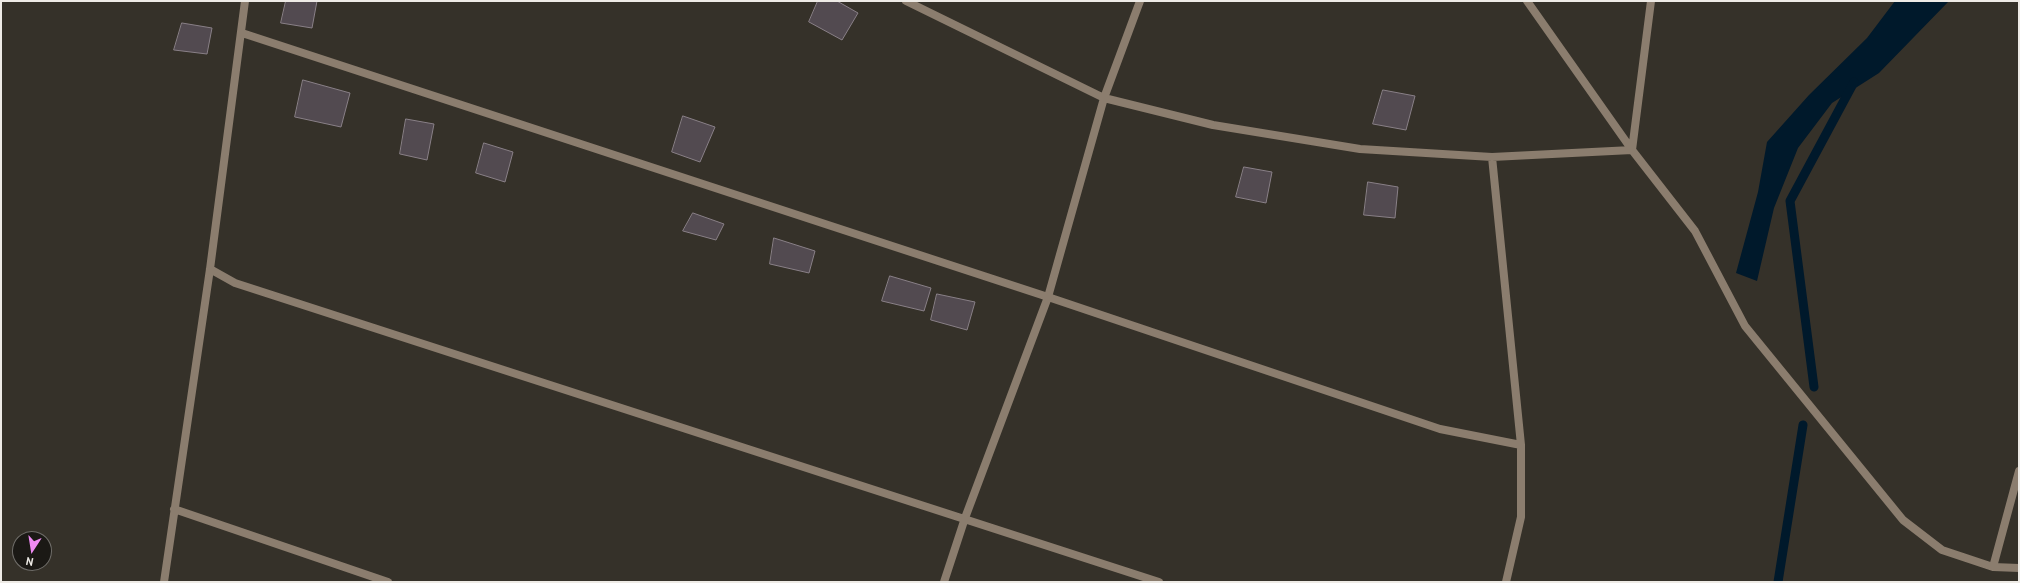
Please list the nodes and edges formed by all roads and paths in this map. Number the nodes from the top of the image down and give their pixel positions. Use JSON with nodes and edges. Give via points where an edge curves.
{"nodes":[{"id":1,"x":245,"y":1,"type":"edge"},
{"id":2,"x":906,"y":1,"type":"edge"},
{"id":3,"x":1140,"y":1,"type":"edge"},
{"id":4,"x":1527,"y":1,"type":"edge"},
{"id":5,"x":1651,"y":1,"type":"edge"},
{"id":6,"x":242,"y":32,"type":"junction"},
{"id":7,"x":1104,"y":98,"type":"junction"},
{"id":8,"x":1632,"y":150,"type":"junction"},
{"id":9,"x":1492,"y":157,"type":"junction"},
{"id":10,"x":210,"y":270,"type":"junction"},
{"id":11,"x":1048,"y":297,"type":"junction"},
{"id":12,"x":1521,"y":445,"type":"junction"},
{"id":13,"x":2019,"y":471,"type":"edge"},
{"id":14,"x":174,"y":509,"type":"junction"},
{"id":15,"x":965,"y":518,"type":"junction"},
{"id":16,"x":1993,"y":567,"type":"junction"},
{"id":17,"x":2019,"y":568,"type":"edge"},
{"id":18,"x":164,"y":582,"type":"edge"},
{"id":19,"x":388,"y":582,"type":"edge"},
{"id":20,"x":944,"y":582,"type":"edge"},
{"id":21,"x":1159,"y":582,"type":"edge"},
{"id":22,"x":1506,"y":582,"type":"edge"}],
"edges":[{"from":1,"to":6,"type":"street"},
{"from":2,"to":7,"type":"street"},
{"from":3,"to":7,"type":"street"},
{"from":4,"to":8,"type":"street"},
{"from":5,"to":8,"type":"street"},
{"from":6,"to":10,"type":"street"},
{"from":6,"to":11,"type":"street"},
{"from":7,"to":9,"type":"street","via":[[1213,125],[1360,149]]},
{"from":7,"to":11,"type":"street"},
{"from":8,"to":9,"type":"street"},
{"from":8,"to":16,"type":"street","via":[[1695,232],[1745,326],[1903,520],[1942,550]]},
{"from":9,"to":12,"type":"street"},
{"from":10,"to":14,"type":"street"},
{"from":10,"to":15,"type":"street","via":[[235,283]]},
{"from":11,"to":12,"type":"street","via":[[1440,429]]},
{"from":11,"to":15,"type":"street"},
{"from":12,"to":22,"type":"street","via":[[1521,517]]},
{"from":13,"to":16,"type":"street"},
{"from":14,"to":18,"type":"street"},
{"from":14,"to":19,"type":"street"},
{"from":15,"to":20,"type":"street"},
{"from":15,"to":21,"type":"street"},
{"from":16,"to":17,"type":"street"}]}
